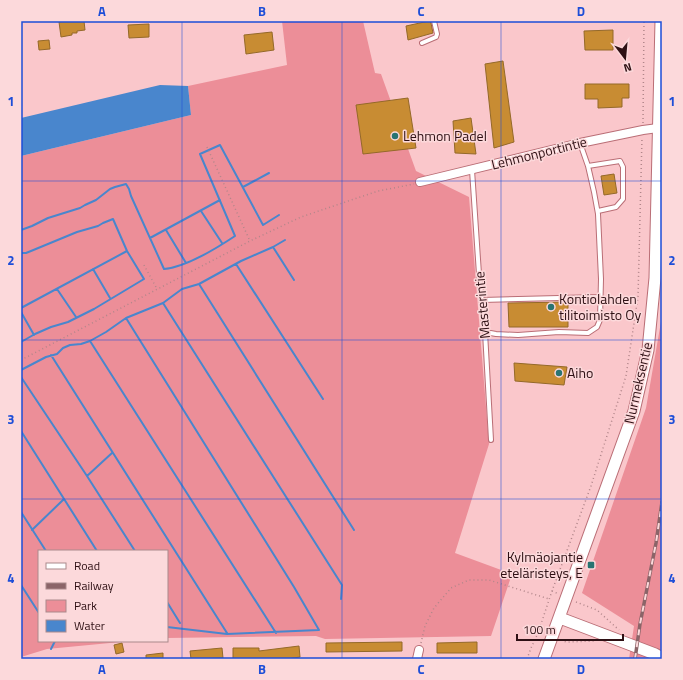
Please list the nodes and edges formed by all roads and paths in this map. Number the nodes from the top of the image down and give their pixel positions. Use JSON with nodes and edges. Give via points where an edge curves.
{"nodes":[{"id":1,"x":434,"y":21,"type":"edge"},
{"id":2,"x":644,"y":21,"type":"edge"},
{"id":3,"x":660,"y":21,"type":"edge"},
{"id":4,"x":422,"y":43,"type":"dead end"},
{"id":5,"x":643,"y":120,"type":"dead end"},
{"id":6,"x":658,"y":128,"type":"junction"},
{"id":7,"x":642,"y":138,"type":"dead end"},
{"id":8,"x":580,"y":143,"type":"junction"},
{"id":9,"x":207,"y":147,"type":"dead end"},
{"id":10,"x":588,"y":166,"type":"junction"},
{"id":11,"x":472,"y":170,"type":"junction"},
{"id":12,"x":420,"y":182,"type":"joint"},
{"id":13,"x":598,"y":211,"type":"junction"},
{"id":14,"x":250,"y":241,"type":"junction"},
{"id":15,"x":144,"y":265,"type":"dead end"},
{"id":16,"x":157,"y":289,"type":"junction"},
{"id":17,"x":600,"y":297,"type":"junction"},
{"id":18,"x":482,"y":300,"type":"junction"},
{"id":19,"x":485,"y":332,"type":"junction"},
{"id":20,"x":21,"y":360,"type":"edge"},
{"id":21,"x":491,"y":440,"type":"dead end"},
{"id":22,"x":552,"y":591,"type":"junction"},
{"id":23,"x":561,"y":595,"type":"dead end"},
{"id":24,"x":549,"y":599,"type":"junction"},
{"id":25,"x":576,"y":602,"type":"dead end"},
{"id":26,"x":560,"y":618,"type":"junction"},
{"id":27,"x":620,"y":631,"type":"dead end"},
{"id":28,"x":538,"y":633,"type":"junction"},
{"id":29,"x":542,"y":634,"type":"dead end"},
{"id":30,"x":561,"y":640,"type":"dead end"},
{"id":31,"x":597,"y":641,"type":"dead end"},
{"id":32,"x":419,"y":650,"type":"joint"},
{"id":33,"x":662,"y":658,"type":"edge"},
{"id":34,"x":417,"y":659,"type":"edge"},
{"id":35,"x":527,"y":659,"type":"edge"},
{"id":36,"x":544,"y":659,"type":"edge"}],
"edges":[{"from":1,"to":4,"type":"lane","via":[[436,37]]},
{"from":2,"to":5,"type":"path"},
{"from":3,"to":6,"type":"street","name":"Nurmeksentie"},
{"from":6,"to":8,"type":"street","name":"Lehmonportintie"},
{"from":6,"to":26,"type":"street","name":"Nurmeksentie","via":[[655,278],[648,350],[634,411]]},
{"from":7,"to":22,"type":"path","via":[[638,297],[626,376],[591,486]]},
{"from":8,"to":10,"type":"lane"},
{"from":8,"to":11,"type":"street","name":"Lehmonportintie"},
{"from":9,"to":14,"type":"path"},
{"from":10,"to":13,"type":"lane"},
{"from":10,"to":13,"type":"lane","via":[[620,161],[623,168],[624,199],[616,207]]},
{"from":11,"to":12,"type":"street","name":"Lehmonportintie"},
{"from":11,"to":18,"type":"lane","name":"Masterintie"},
{"from":12,"to":14,"type":"path","via":[[378,191],[301,217]]},
{"from":13,"to":17,"type":"lane"},
{"from":14,"to":16,"type":"path"},
{"from":15,"to":16,"type":"path"},
{"from":16,"to":20,"type":"path"},
{"from":17,"to":18,"type":"lane"},
{"from":17,"to":19,"type":"lane","via":[[600,320],[597,327],[588,333],[518,335]]},
{"from":18,"to":19,"type":"lane","name":"Masterintie"},
{"from":19,"to":21,"type":"lane","name":"Masterintie"},
{"from":22,"to":23,"type":"path"},
{"from":22,"to":24,"type":"path"},
{"from":24,"to":28,"type":"path"},
{"from":24,"to":32,"type":"path","via":[[489,580],[470,580],[451,588],[434,608],[424,626]]},
{"from":25,"to":27,"type":"path","via":[[597,610]]},
{"from":26,"to":33,"type":"street"},
{"from":26,"to":36,"type":"street","name":"Nurmeksentie"},
{"from":28,"to":29,"type":"path"},
{"from":28,"to":35,"type":"path"},
{"from":30,"to":31,"type":"path"},
{"from":32,"to":34,"type":"street"}]}
